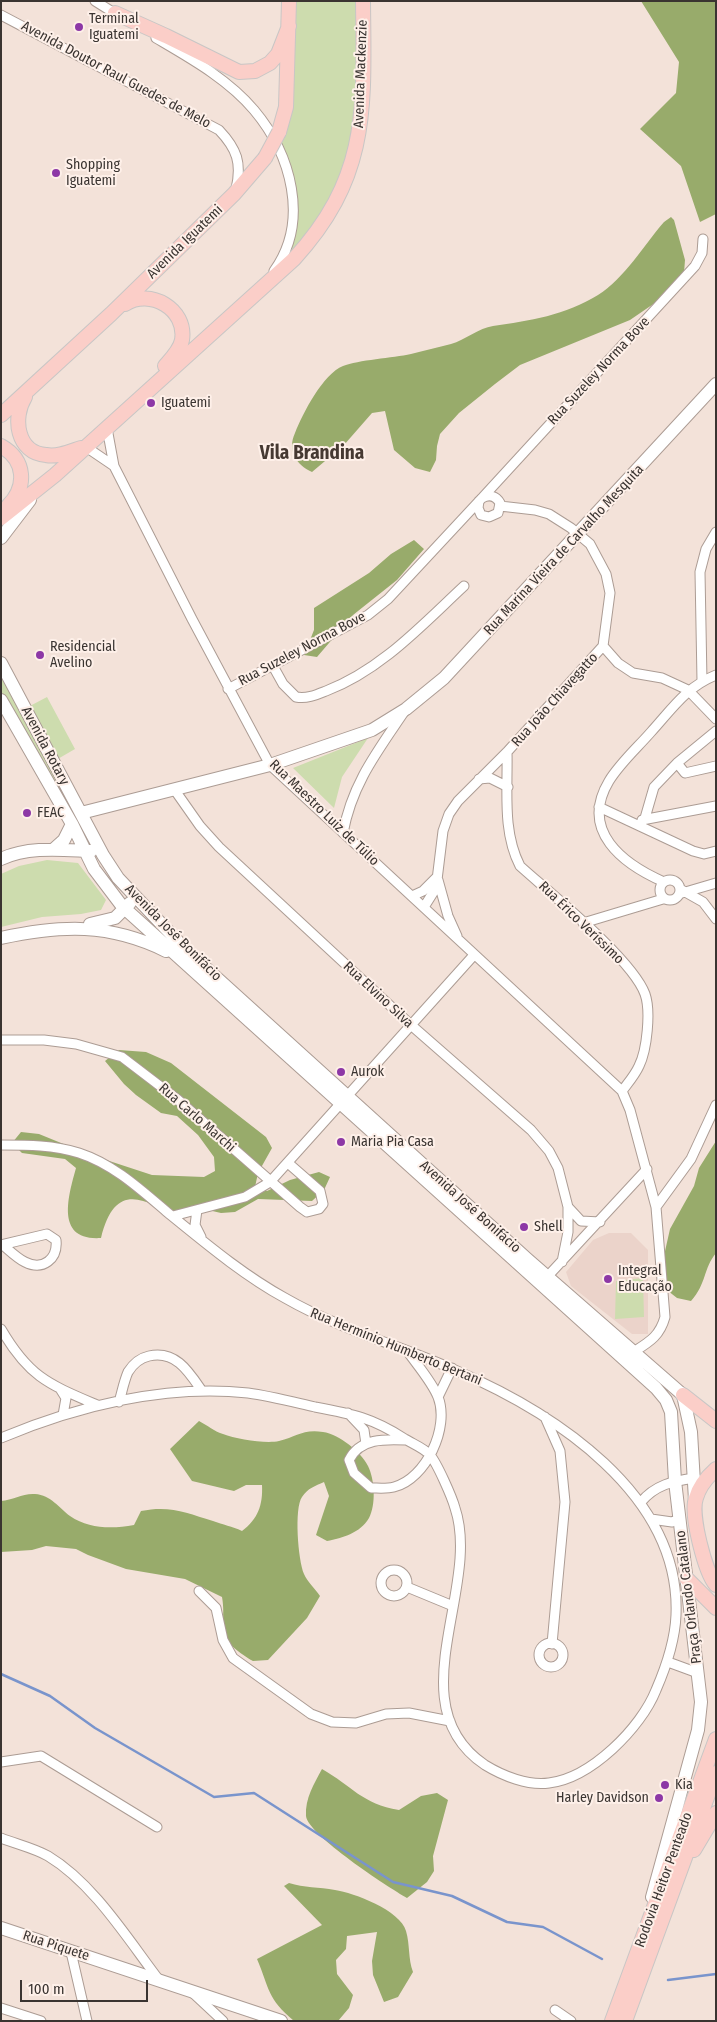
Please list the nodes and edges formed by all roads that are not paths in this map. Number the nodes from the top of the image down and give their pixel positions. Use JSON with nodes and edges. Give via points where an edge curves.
{"nodes":[{"id":1,"x":94,"y":1,"type":"edge"},
{"id":2,"x":289,"y":1,"type":"edge"},
{"id":3,"x":363,"y":1,"type":"edge"},
{"id":4,"x":115,"y":13,"type":"junction"},
{"id":5,"x":1,"y":15,"type":"edge"},
{"id":6,"x":289,"y":26,"type":"junction"},
{"id":7,"x":234,"y":194,"type":"junction"},
{"id":8,"x":704,"y":239,"type":"dead end"},
{"id":9,"x":257,"y":293,"type":"junction"},
{"id":10,"x":111,"y":314,"type":"junction"},
{"id":11,"x":716,"y":384,"type":"edge"},
{"id":12,"x":32,"y":386,"type":"junction"},
{"id":13,"x":136,"y":401,"type":"junction"},
{"id":14,"x":1,"y":415,"type":"edge"},
{"id":15,"x":107,"y":428,"type":"junction"},
{"id":16,"x":1,"y":446,"type":"edge"},
{"id":17,"x":86,"y":447,"type":"junction"},
{"id":18,"x":114,"y":466,"type":"junction"},
{"id":19,"x":55,"y":475,"type":"junction"},
{"id":20,"x":481,"y":499,"type":"junction"},
{"id":21,"x":500,"y":506,"type":"junction"},
{"id":22,"x":1,"y":511,"type":"edge"},
{"id":23,"x":1,"y":518,"type":"edge"},
{"id":24,"x":716,"y":532,"type":"edge"},
{"id":25,"x":579,"y":534,"type":"junction"},
{"id":26,"x":1,"y":538,"type":"edge"},
{"id":27,"x":464,"y":586,"type":"dead end"},
{"id":28,"x":604,"y":646,"type":"junction"},
{"id":29,"x":1,"y":663,"type":"edge"},
{"id":30,"x":273,"y":666,"type":"junction"},
{"id":31,"x":716,"y":675,"type":"edge"},
{"id":32,"x":702,"y":681,"type":"junction"},
{"id":33,"x":228,"y":689,"type":"junction"},
{"id":34,"x":688,"y":690,"type":"junction"},
{"id":35,"x":1,"y":700,"type":"edge"},
{"id":36,"x":406,"y":709,"type":"junction"},
{"id":37,"x":716,"y":719,"type":"edge"},
{"id":38,"x":372,"y":730,"type":"junction"},
{"id":39,"x":716,"y":731,"type":"edge"},
{"id":40,"x":381,"y":746,"type":"junction"},
{"id":41,"x":507,"y":752,"type":"junction"},
{"id":42,"x":677,"y":764,"type":"junction"},
{"id":43,"x":270,"y":765,"type":"junction"},
{"id":44,"x":716,"y":766,"type":"edge"},
{"id":45,"x":479,"y":779,"type":"junction"},
{"id":46,"x":508,"y":787,"type":"junction"},
{"id":47,"x":174,"y":789,"type":"junction"},
{"id":48,"x":716,"y":806,"type":"edge"},
{"id":49,"x":599,"y":807,"type":"junction"},
{"id":50,"x":80,"y":812,"type":"junction"},
{"id":51,"x":645,"y":818,"type":"junction"},
{"id":52,"x":72,"y":824,"type":"junction"},
{"id":53,"x":636,"y":824,"type":"junction"},
{"id":54,"x":343,"y":833,"type":"junction"},
{"id":55,"x":54,"y":849,"type":"junction"},
{"id":56,"x":84,"y":851,"type":"junction"},
{"id":57,"x":716,"y":851,"type":"edge"},
{"id":58,"x":103,"y":856,"type":"junction"},
{"id":59,"x":1,"y":859,"type":"edge"},
{"id":60,"x":437,"y":877,"type":"junction"},
{"id":61,"x":716,"y":883,"type":"edge"},
{"id":62,"x":662,"y":886,"type":"junction"},
{"id":63,"x":681,"y":891,"type":"junction"},
{"id":64,"x":134,"y":895,"type":"junction"},
{"id":65,"x":412,"y":896,"type":"junction"},
{"id":66,"x":663,"y":898,"type":"junction"},
{"id":67,"x":638,"y":906,"type":"junction"},
{"id":68,"x":424,"y":907,"type":"junction"},
{"id":69,"x":126,"y":909,"type":"junction"},
{"id":70,"x":716,"y":919,"type":"edge"},
{"id":71,"x":583,"y":923,"type":"junction"},
{"id":72,"x":68,"y":927,"type":"junction"},
{"id":73,"x":1,"y":938,"type":"edge"},
{"id":74,"x":459,"y":940,"type":"junction"},
{"id":75,"x":474,"y":956,"type":"junction"},
{"id":76,"x":185,"y":961,"type":"junction"},
{"id":77,"x":411,"y":1026,"type":"junction"},
{"id":78,"x":1,"y":1040,"type":"edge"},
{"id":79,"x":622,"y":1091,"type":"junction"},
{"id":80,"x":343,"y":1099,"type":"junction"},
{"id":81,"x":716,"y":1105,"type":"edge"},
{"id":82,"x":714,"y":1115,"type":"edge"},
{"id":83,"x":1,"y":1145,"type":"edge"},
{"id":84,"x":288,"y":1163,"type":"junction"},
{"id":85,"x":647,"y":1169,"type":"junction"},
{"id":86,"x":270,"y":1182,"type":"junction"},
{"id":87,"x":568,"y":1207,"type":"junction"},
{"id":88,"x":656,"y":1207,"type":"junction"},
{"id":89,"x":197,"y":1210,"type":"junction"},
{"id":90,"x":186,"y":1213,"type":"junction"},
{"id":91,"x":173,"y":1216,"type":"junction"},
{"id":92,"x":600,"y":1222,"type":"junction"},
{"id":93,"x":186,"y":1227,"type":"junction"},
{"id":94,"x":203,"y":1241,"type":"junction"},
{"id":95,"x":2,"y":1245,"type":"edge"},
{"id":96,"x":562,"y":1262,"type":"junction"},
{"id":97,"x":547,"y":1277,"type":"junction"},
{"id":98,"x":1,"y":1329,"type":"edge"},
{"id":99,"x":635,"y":1351,"type":"junction"},
{"id":100,"x":408,"y":1352,"type":"junction"},
{"id":101,"x":452,"y":1368,"type":"junction"},
{"id":102,"x":61,"y":1389,"type":"junction"},
{"id":103,"x":202,"y":1391,"type":"junction"},
{"id":104,"x":683,"y":1395,"type":"junction"},
{"id":105,"x":438,"y":1397,"type":"junction"},
{"id":106,"x":119,"y":1402,"type":"junction"},
{"id":107,"x":97,"y":1405,"type":"junction"},
{"id":108,"x":348,"y":1413,"type":"junction"},
{"id":109,"x":63,"y":1415,"type":"junction"},
{"id":110,"x":545,"y":1416,"type":"junction"},
{"id":111,"x":716,"y":1421,"type":"edge"},
{"id":112,"x":1,"y":1438,"type":"edge"},
{"id":113,"x":406,"y":1440,"type":"junction"},
{"id":114,"x":366,"y":1444,"type":"junction"},
{"id":115,"x":429,"y":1454,"type":"junction"},
{"id":116,"x":716,"y":1469,"type":"edge"},
{"id":117,"x":694,"y":1478,"type":"junction"},
{"id":118,"x":675,"y":1480,"type":"junction"},
{"id":119,"x":627,"y":1487,"type":"joint"},
{"id":120,"x":695,"y":1500,"type":"junction"},
{"id":121,"x":641,"y":1502,"type":"junction"},
{"id":122,"x":651,"y":1519,"type":"junction"},
{"id":123,"x":680,"y":1520,"type":"junction"},
{"id":124,"x":687,"y":1579,"type":"junction"},
{"id":125,"x":716,"y":1585,"type":"edge"},
{"id":126,"x":407,"y":1587,"type":"dead end"},
{"id":127,"x":199,"y":1592,"type":"dead end"},
{"id":128,"x":453,"y":1606,"type":"junction"},
{"id":129,"x":716,"y":1608,"type":"edge"},
{"id":130,"x":552,"y":1644,"type":"dead end"},
{"id":131,"x":668,"y":1662,"type":"junction"},
{"id":132,"x":698,"y":1673,"type":"junction"},
{"id":133,"x":450,"y":1721,"type":"junction"},
{"id":134,"x":716,"y":1739,"type":"edge"},
{"id":135,"x":1,"y":1762,"type":"edge"},
{"id":136,"x":716,"y":1774,"type":"edge"},
{"id":137,"x":716,"y":1813,"type":"edge"},
{"id":138,"x":157,"y":1827,"type":"dead end"},
{"id":139,"x":1,"y":1838,"type":"edge"},
{"id":140,"x":676,"y":1881,"type":"junction"},
{"id":141,"x":1,"y":1928,"type":"edge"},
{"id":142,"x":644,"y":1933,"type":"junction"},
{"id":143,"x":71,"y":1952,"type":"junction"},
{"id":144,"x":159,"y":1980,"type":"junction"},
{"id":145,"x":194,"y":1993,"type":"junction"},
{"id":146,"x":1,"y":2008,"type":"edge"},
{"id":147,"x":555,"y":2010,"type":"dead end"},
{"id":148,"x":254,"y":2017,"type":"edge"},
{"id":149,"x":41,"y":2021,"type":"edge"},
{"id":150,"x":87,"y":2021,"type":"edge"},
{"id":151,"x":223,"y":2021,"type":"edge"},
{"id":152,"x":281,"y":2021,"type":"edge"},
{"id":153,"x":571,"y":2021,"type":"edge"},
{"id":154,"x":612,"y":2021,"type":"edge"},
{"id":155,"x":625,"y":2021,"type":"edge"}],
"edges":[{"from":1,"to":4,"type":"street"},
{"from":2,"to":6,"type":"main road"},
{"from":3,"to":9,"type":"main road","name":"Avenida Mackenzie","via":[[363,99],[358,138],[345,182],[324,224],[309,243]]},
{"from":4,"to":6,"type":"main road","via":[[238,72],[255,71],[270,63],[278,54]]},
{"from":4,"to":9,"type":"street","via":[[189,57],[232,89],[269,130],[288,172],[294,205],[292,230],[280,263]]},
{"from":5,"to":7,"type":"street","name":"Avenida Doutor Raul Guedes de Melo","via":[[219,130],[239,158],[240,171]]},
{"from":6,"to":7,"type":"main road","name":"Avenida Iguatemi","bridge":true,"via":[[286,107],[279,132],[265,158]]},
{"from":7,"to":10,"type":"main road","name":"Avenida Iguatemi"},
{"from":8,"to":20,"type":"street","name":"Rua Suzeley Norma Bove","via":[[702,253],[695,266]]},
{"from":9,"to":13,"type":"main road"},
{"from":10,"to":12,"type":"main road","name":"Avenida Iguatemi"},
{"from":10,"to":13,"type":"main road","via":[[131,301],[145,298],[158,300],[167,306],[180,323],[182,340],[179,348],[144,387]]},
{"from":11,"to":25,"type":"main road","name":"Rua Marina Vieira de Carvalho Mesquita"},
{"from":12,"to":14,"type":"main road","name":"Avenida Iguatemi"},
{"from":12,"to":17,"type":"main road","via":[[17,412],[18,429],[24,442],[34,452],[44,455],[57,456]]},
{"from":13,"to":15,"type":"main road"},
{"from":15,"to":17,"type":"main road"},
{"from":15,"to":18,"type":"street"},
{"from":16,"to":22,"type":"main road","via":[[17,460],[22,481],[16,498]]},
{"from":17,"to":18,"type":"street"},
{"from":17,"to":19,"type":"main road"},
{"from":18,"to":33,"type":"street","name":"Rua Maestro Luiz de Túlio"},
{"from":19,"to":23,"type":"main road"},
{"from":19,"to":26,"type":"main road","via":[[23,507]]},
{"from":20,"to":21,"type":"street","via":[[493,496]]},
{"from":20,"to":21,"type":"street","via":[[479,512],[485,517],[495,516]]},
{"from":20,"to":30,"type":"street","name":"Rua Suzeley Norma Bove","via":[[388,600],[350,626]]},
{"from":21,"to":25,"type":"street","name":"Rua João Chiavegatto","via":[[549,514]]},
{"from":24,"to":32,"type":"street","via":[[706,549],[700,572]]},
{"from":25,"to":28,"type":"street","name":"Rua João Chiavegatto","via":[[599,559],[610,593]]},
{"from":25,"to":36,"type":"main road","name":"Rua Marina Vieira de Carvalho Mesquita","via":[[444,678]]},
{"from":27,"to":30,"type":"street","via":[[400,646],[339,686],[310,697],[296,698]]},
{"from":28,"to":34,"type":"street","via":[[618,663],[633,674],[662,678]]},
{"from":28,"to":41,"type":"street","name":"Rua João Chiavegatto"},
{"from":29,"to":50,"type":"main road","name":"Avenida Rotary"},
{"from":30,"to":33,"type":"street","name":"Rua Suzeley Norma Bove"},
{"from":31,"to":32,"type":"street"},
{"from":32,"to":34,"type":"street"},
{"from":33,"to":43,"type":"street","name":"Rua Maestro Luiz de Túlio"},
{"from":34,"to":37,"type":"street"},
{"from":34,"to":49,"type":"street","via":[[617,769],[605,788]]},
{"from":35,"to":52,"type":"main road","name":"Avenida Rotary"},
{"from":36,"to":38,"type":"main road","name":"Rua Marina Vieira de Carvalho Mesquita"},
{"from":36,"to":40,"type":"street","name":"Rua Marina Vieira de Carvalho Mesquita"},
{"from":38,"to":40,"type":"street","via":[[380,739]]},
{"from":38,"to":43,"type":"main road","name":"Rua Marina Vieira de Carvalho Mesquita"},
{"from":39,"to":42,"type":"street"},
{"from":40,"to":54,"type":"street","name":"Rua Marina Vieira de Carvalho Mesquita","via":[[356,787]]},
{"from":41,"to":45,"type":"street","name":"Rua João Chiavegatto"},
{"from":41,"to":46,"type":"street","name":"Rua Érico Veríssimo"},
{"from":42,"to":44,"type":"street","via":[[685,773]]},
{"from":42,"to":51,"type":"street","via":[[654,787]]},
{"from":43,"to":47,"type":"main road","name":"Rua Marina Vieira de Carvalho Mesquita"},
{"from":43,"to":54,"type":"street","name":"Rua Maestro Luiz de Túlio"},
{"from":45,"to":46,"type":"street","via":[[490,778]]},
{"from":45,"to":60,"type":"street","name":"Rua João Chiavegatto","via":[[449,814],[443,831]]},
{"from":46,"to":71,"type":"street","name":"Rua Érico Veríssimo","via":[[508,829],[512,851],[520,866]]},
{"from":47,"to":50,"type":"main road","name":"Rua Marina Vieira de Carvalho Mesquita"},
{"from":47,"to":77,"type":"street","name":"Rua Elvino Silva","via":[[219,847]]},
{"from":48,"to":51,"type":"street"},
{"from":49,"to":53,"type":"street"},
{"from":49,"to":62,"type":"street","via":[[602,828],[614,851]]},
{"from":50,"to":58,"type":"main road","name":"Avenida Rotary"},
{"from":51,"to":53,"type":"street"},
{"from":52,"to":55,"type":"main road","via":[[64,840]]},
{"from":52,"to":56,"type":"main road","name":"Avenida José Bonifácio"},
{"from":53,"to":57,"type":"street","via":[[692,852]]},
{"from":54,"to":65,"type":"street","name":"Rua Maestro Luiz de Túlio"},
{"from":55,"to":56,"type":"main road"},
{"from":55,"to":59,"type":"main road","via":[[14,853]]},
{"from":56,"to":58,"type":"main road"},
{"from":56,"to":69,"type":"main road","name":"Avenida José Bonifácio","via":[[107,888]]},
{"from":58,"to":64,"type":"main road","name":"Avenida José Bonifácio"},
{"from":60,"to":65,"type":"street","via":[[423,891]]},
{"from":60,"to":68,"type":"street","name":"Rua João Chiavegatto","via":[[434,893]]},
{"from":60,"to":74,"type":"street"},
{"from":61,"to":63,"type":"street"},
{"from":62,"to":63,"type":"street","via":[[673,881]]},
{"from":62,"to":66,"type":"street"},
{"from":62,"to":67,"type":"street"},
{"from":63,"to":66,"type":"street","via":[[672,900]]},
{"from":63,"to":70,"type":"street","via":[[703,902]]},
{"from":64,"to":69,"type":"main road"},
{"from":64,"to":80,"type":"main road","name":"Avenida José Bonifácio"},
{"from":65,"to":68,"type":"street","name":"Rua Maestro Luiz de Túlio"},
{"from":66,"to":67,"type":"street"},
{"from":67,"to":71,"type":"street"},
{"from":68,"to":74,"type":"street","name":"Rua Maestro Luiz de Túlio"},
{"from":69,"to":72,"type":"main road","via":[[104,922]]},
{"from":69,"to":76,"type":"main road","name":"Avenida José Bonifácio"},
{"from":71,"to":79,"type":"street","name":"Rua Érico Veríssimo","via":[[612,950],[645,994],[648,1017],[646,1045],[640,1065]]},
{"from":72,"to":73,"type":"main road","name":"Avenida José Bonifácio"},
{"from":72,"to":76,"type":"main road","name":"Avenida José Bonifácio","via":[[108,930],[150,943]]},
{"from":74,"to":75,"type":"street","name":"Rua Maestro Luiz de Túlio"},
{"from":75,"to":77,"type":"street"},
{"from":75,"to":79,"type":"street","name":"Rua Maestro Luiz de Túlio"},
{"from":76,"to":80,"type":"main road","name":"Avenida José Bonifácio"},
{"from":77,"to":80,"type":"street"},
{"from":77,"to":87,"type":"street","name":"Rua Elvino Silva","via":[[531,1130],[549,1150],[558,1168]]},
{"from":78,"to":86,"type":"street","name":"Rua Carlo Marchi","via":[[76,1044],[122,1057],[177,1099]]},
{"from":79,"to":85,"type":"street"},
{"from":80,"to":84,"type":"street"},
{"from":80,"to":97,"type":"main road","name":"Avenida José Bonifácio"},
{"from":80,"to":118,"type":"main road","name":"Avenida José Bonifácio","via":[[656,1388],[671,1412]]},
{"from":81,"to":82,"type":"street"},
{"from":82,"to":88,"type":"street","via":[[690,1159]]},
{"from":83,"to":91,"type":"street","name":"Rua Hermínio Humberto Bertani","via":[[31,1145],[79,1153],[113,1169]]},
{"from":84,"to":86,"type":"street"},
{"from":84,"to":86,"type":"street","name":"Rua Carlo Marchi","via":[[320,1191],[323,1204],[319,1209],[306,1212]]},
{"from":85,"to":88,"type":"street"},
{"from":85,"to":92,"type":"street"},
{"from":86,"to":89,"type":"street","via":[[245,1197]]},
{"from":87,"to":92,"type":"street","via":[[581,1221]]},
{"from":87,"to":96,"type":"street","name":"Rua Elvino Silva","via":[[568,1232]]},
{"from":88,"to":99,"type":"street","via":[[665,1317],[662,1330]]},
{"from":89,"to":90,"type":"street"},
{"from":89,"to":94,"type":"street","via":[[195,1224]]},
{"from":90,"to":91,"type":"street"},
{"from":90,"to":93,"type":"street"},
{"from":91,"to":93,"type":"street","name":"Rua Hermínio Humberto Bertani"},
{"from":92,"to":96,"type":"street"},
{"from":93,"to":94,"type":"street","name":"Rua Hermínio Humberto Bertani"},
{"from":94,"to":100,"type":"street","name":"Rua Hermínio Humberto Bertani","via":[[278,1295],[315,1315]]},
{"from":95,"to":95,"type":"street","via":[[47,1234],[56,1240],[57,1248],[55,1256],[47,1263],[36,1265],[26,1263]]},
{"from":96,"to":97,"type":"street"},
{"from":97,"to":99,"type":"main road","name":"Avenida José Bonifácio"},
{"from":98,"to":102,"type":"street","via":[[32,1372]]},
{"from":99,"to":104,"type":"main road","name":"Avenida José Bonifácio"},
{"from":100,"to":101,"type":"street","name":"Rua Hermínio Humberto Bertani"},
{"from":100,"to":105,"type":"street"},
{"from":101,"to":105,"type":"street"},
{"from":101,"to":110,"type":"street","name":"Rua Hermínio Humberto Bertani","via":[[504,1392]]},
{"from":102,"to":107,"type":"street"},
{"from":102,"to":109,"type":"street","via":[[66,1398]]},
{"from":103,"to":106,"type":"street"},
{"from":103,"to":106,"type":"street","via":[[179,1362],[166,1355],[151,1356],[139,1359],[129,1372]]},
{"from":103,"to":108,"type":"street","via":[[249,1394]]},
{"from":104,"to":111,"type":"main road"},
{"from":104,"to":117,"type":"main road","via":[[691,1432]]},
{"from":105,"to":115,"type":"street","via":[[442,1414],[440,1432]]},
{"from":106,"to":107,"type":"street"},
{"from":107,"to":109,"type":"street"},
{"from":108,"to":113,"type":"street","via":[[376,1422]]},
{"from":108,"to":114,"type":"street","via":[[364,1430]]},
{"from":109,"to":112,"type":"street"},
{"from":110,"to":119,"type":"street","name":"Rua Hermínio Humberto Bertani","via":[[601,1460]]},
{"from":110,"to":130,"type":"street","via":[[560,1450],[565,1494]]},
{"from":113,"to":114,"type":"street","via":[[378,1439]]},
{"from":113,"to":115,"type":"street"},
{"from":114,"to":115,"type":"street","via":[[349,1460],[354,1473],[371,1488],[395,1487],[408,1480],[421,1468]]},
{"from":115,"to":128,"type":"street","via":[[455,1507],[460,1532],[460,1569]]},
{"from":116,"to":120,"type":"main road","via":[[708,1476]]},
{"from":117,"to":118,"type":"street"},
{"from":117,"to":120,"type":"main road"},
{"from":118,"to":121,"type":"street","via":[[657,1488]]},
{"from":118,"to":123,"type":"main road","name":"Praça Orlando Catalano"},
{"from":119,"to":121,"type":"street","name":"Praça Orlando Catalano"},
{"from":120,"to":125,"type":"main road","via":[[700,1550]]},
{"from":121,"to":122,"type":"street","name":"Praça Orlando Catalano"},
{"from":122,"to":123,"type":"street"},
{"from":122,"to":131,"type":"street","name":"Praça Orlando Catalano","via":[[669,1561],[674,1587],[676,1616]]},
{"from":123,"to":124,"type":"main road","name":"Praça Orlando Catalano"},
{"from":124,"to":129,"type":"main road"},
{"from":124,"to":132,"type":"main road","name":"Praça Orlando Catalano"},
{"from":126,"to":128,"type":"street"},
{"from":127,"to":133,"type":"street","via":[[216,1608],[223,1640],[233,1658],[310,1714],[332,1722],[356,1723],[386,1714],[408,1713]]},
{"from":128,"to":133,"type":"street","via":[[444,1669]]},
{"from":131,"to":132,"type":"street","name":"Praça Orlando Catalano"},
{"from":131,"to":133,"type":"street","via":[[652,1701],[612,1750],[583,1772],[549,1783],[519,1780],[497,1773],[476,1758]]},
{"from":132,"to":142,"type":"main road","via":[[701,1702],[698,1730]]},
{"from":134,"to":142,"type":"main road","name":"Rodovia Heitor Penteado"},
{"from":135,"to":138,"type":"street","via":[[41,1756]]},
{"from":136,"to":140,"type":"main road","name":"Rodovia Heitor Penteado"},
{"from":137,"to":140,"type":"main road"},
{"from":139,"to":144,"type":"street","via":[[47,1855],[85,1885]]},
{"from":140,"to":155,"type":"main road","name":"Rodovia Heitor Penteado"},
{"from":141,"to":143,"type":"main road","name":"Rua Piquete"},
{"from":142,"to":154,"type":"main road","name":"Rodovia Heitor Penteado"},
{"from":143,"to":144,"type":"main road","name":"Rua Piquete"},
{"from":143,"to":150,"type":"street"},
{"from":144,"to":145,"type":"main road","name":"Rua Piquete"},
{"from":145,"to":148,"type":"main road","name":"Rua Piquete"},
{"from":145,"to":151,"type":"street"},
{"from":146,"to":149,"type":"street"},
{"from":147,"to":153,"type":"street"},
{"from":148,"to":152,"type":"main road","name":"Rua Piquete"}]}
